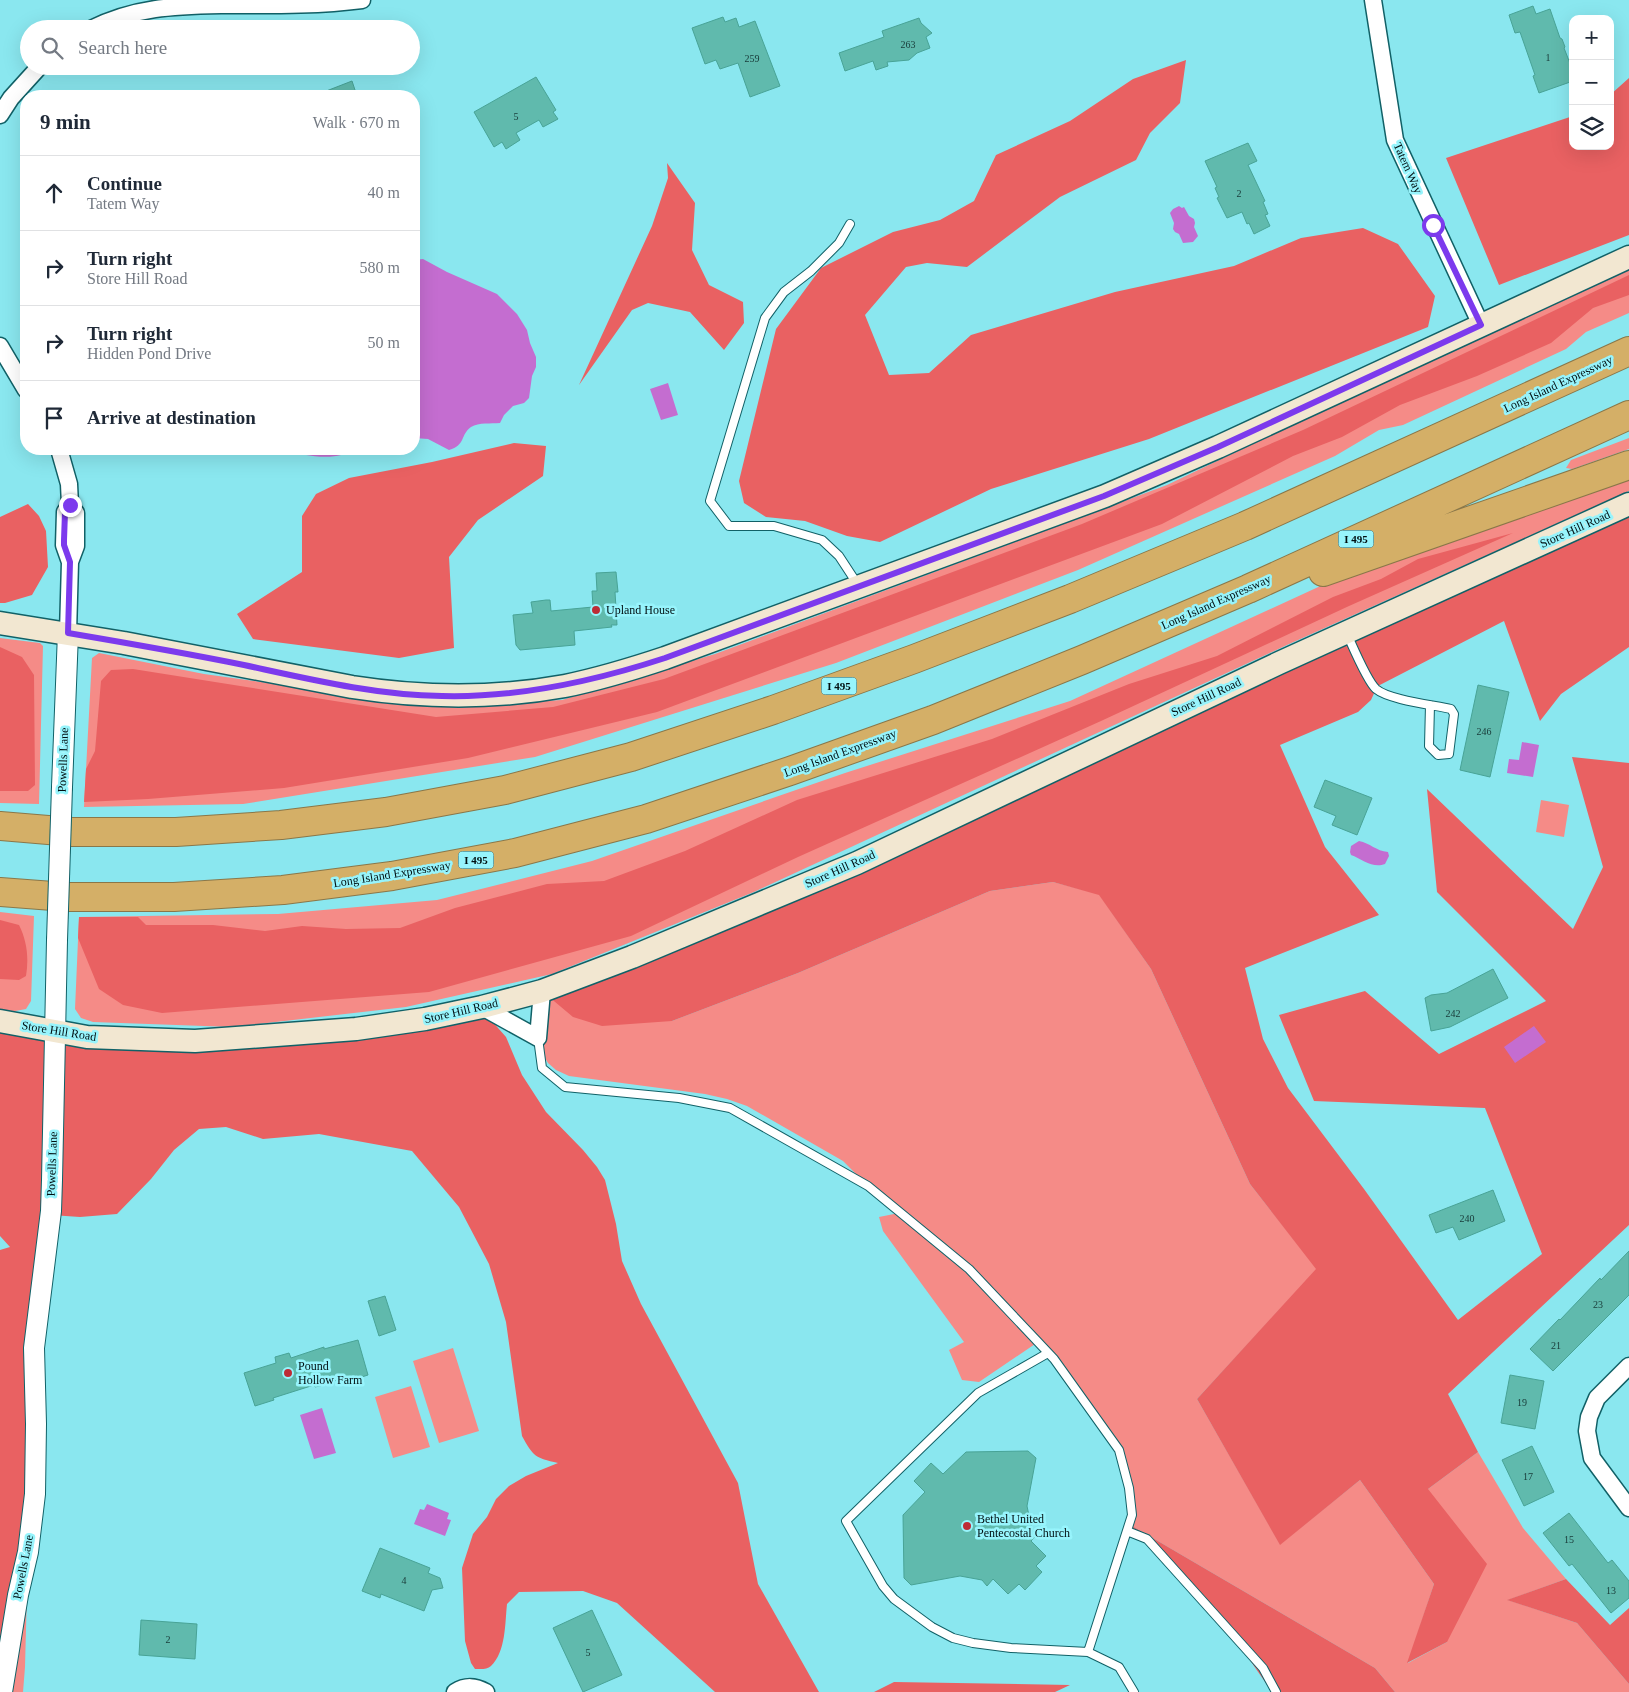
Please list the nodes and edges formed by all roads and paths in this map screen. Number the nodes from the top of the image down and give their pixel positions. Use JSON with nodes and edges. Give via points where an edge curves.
{"nodes":[{"id":1,"x":362,"y":0,"type":"edge"},
{"id":2,"x":1373,"y":0,"type":"edge"},
{"id":3,"x":112,"y":20,"type":"edge"},
{"id":4,"x":29,"y":75,"type":"edge"},
{"id":5,"x":5,"y":95,"type":"edge"},
{"id":6,"x":0,"y":115,"type":"edge"},
{"id":7,"x":850,"y":224,"type":"dead end"},
{"id":8,"x":1629,"y":257,"type":"edge"},
{"id":9,"x":1481,"y":325,"type":"junction"},
{"id":10,"x":0,"y":346,"type":"edge"},
{"id":11,"x":1629,"y":351,"type":"edge"},
{"id":12,"x":20,"y":380,"type":"edge"},
{"id":13,"x":1629,"y":415,"type":"edge"},
{"id":14,"x":61,"y":455,"type":"edge"},
{"id":15,"x":1629,"y":464,"type":"edge"},
{"id":16,"x":1629,"y":504,"type":"edge"},
{"id":17,"x":859,"y":587,"type":"junction"},
{"id":18,"x":0,"y":623,"type":"edge"},
{"id":19,"x":68,"y":633,"type":"junction"},
{"id":20,"x":1346,"y":633,"type":"junction"},
{"id":21,"x":1082,"y":660,"type":"junction"},
{"id":22,"x":1430,"y":705,"type":"junction"},
{"id":23,"x":0,"y":826,"type":"edge"},
{"id":24,"x":0,"y":892,"type":"edge"},
{"id":25,"x":542,"y":991,"type":"junction"},
{"id":26,"x":482,"y":1007,"type":"junction"},
{"id":27,"x":0,"y":1021,"type":"edge"},
{"id":28,"x":54,"y":1030,"type":"junction"},
{"id":29,"x":538,"y":1038,"type":"junction"},
{"id":30,"x":1048,"y":1353,"type":"junction"},
{"id":31,"x":1629,"y":1366,"type":"edge"},
{"id":32,"x":1629,"y":1508,"type":"edge"},
{"id":33,"x":1127,"y":1532,"type":"junction"},
{"id":34,"x":1088,"y":1652,"type":"junction"},
{"id":35,"x":2,"y":1692,"type":"edge"},
{"id":36,"x":455,"y":1692,"type":"edge"},
{"id":37,"x":486,"y":1692,"type":"edge"},
{"id":38,"x":1134,"y":1692,"type":"edge"},
{"id":39,"x":1276,"y":1692,"type":"edge"}],
"edges":[{"from":1,"to":3,"type":"street","via":[[326,4],[157,8]]},
{"from":2,"to":9,"type":"street","name":"Tatem Way","via":[[1395,140]]},
{"from":4,"to":5,"type":"street"},
{"from":5,"to":6,"type":"street"},
{"from":7,"to":17,"type":"lane","via":[[839,243],[784,292],[765,318],[710,501],[729,526],[774,526],[822,540],[839,556]]},
{"from":8,"to":9,"type":"main road"},
{"from":9,"to":17,"type":"main road","via":[[1161,472]]},
{"from":10,"to":12,"type":"street"},
{"from":11,"to":23,"type":"highway","name":"Long Island Expressway","number":"I 495","via":[[1245,526],[1070,599],[773,710],[632,756],[505,790],[386,812],[280,825],[176,832],[72,832]]},
{"from":13,"to":21,"type":"highway","name":"Long Island Expressway","number":"I 495","via":[[1248,589]]},
{"from":14,"to":19,"type":"street","via":[[69,484],[70,505],[76,513],[76,546],[70,562]]},
{"from":15,"to":21,"type":"highway"},
{"from":16,"to":20,"type":"main road","name":"Store Hill Road"},
{"from":17,"to":19,"type":"main road","via":[[631,669],[565,686],[496,694],[442,696],[368,690]]},
{"from":18,"to":19,"type":"main road"},
{"from":19,"to":28,"type":"street","name":"Powells Lane","bridge":true},
{"from":20,"to":22,"type":"lane","via":[[1376,689],[1389,696]]},
{"from":20,"to":25,"type":"main road","name":"Store Hill Road","via":[[857,863]]},
{"from":21,"to":24,"type":"highway","name":"Long Island Expressway","number":"I 495","via":[[932,720],[790,771],[646,819],[515,853],[392,876],[283,890],[174,897],[66,897]]},
{"from":22,"to":22,"type":"lane","via":[[1451,709],[1454,714],[1448,754],[1438,755],[1429,746]]},
{"from":25,"to":26,"type":"main road","name":"Store Hill Road"},
{"from":25,"to":29,"type":"street"},
{"from":26,"to":28,"type":"main road","name":"Store Hill Road","via":[[356,1029],[196,1041],[87,1037]]},
{"from":26,"to":29,"type":"street"},
{"from":27,"to":28,"type":"main road","name":"Store Hill Road"},
{"from":28,"to":35,"type":"street","name":"Powells Lane","via":[[51,1203],[34,1348],[35,1494],[28,1552]]},
{"from":29,"to":30,"type":"lane","via":[[542,1068],[565,1087],[679,1098],[730,1108],[868,1186],[970,1269]]},
{"from":30,"to":33,"type":"lane","via":[[1119,1450],[1132,1515]]},
{"from":30,"to":34,"type":"lane","via":[[978,1393],[846,1521],[883,1586],[894,1599],[932,1627],[953,1638],[973,1643]]},
{"from":31,"to":32,"type":"street","via":[[1598,1398],[1589,1417],[1587,1431],[1592,1458]]},
{"from":33,"to":34,"type":"lane"},
{"from":33,"to":39,"type":"lane","via":[[1147,1539],[1263,1668]]},
{"from":34,"to":38,"type":"lane","via":[[1119,1667]]},
{"from":36,"to":37,"type":"street","via":[[469,1686]]}]}
